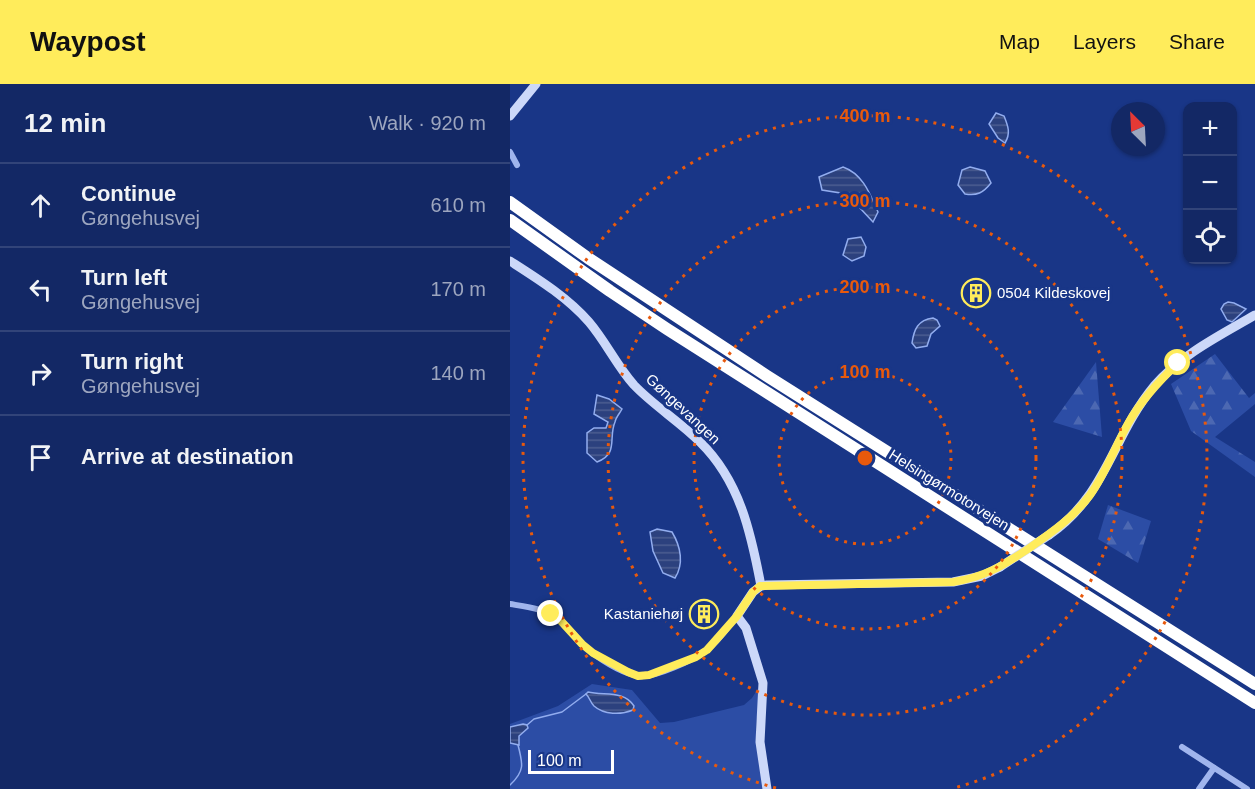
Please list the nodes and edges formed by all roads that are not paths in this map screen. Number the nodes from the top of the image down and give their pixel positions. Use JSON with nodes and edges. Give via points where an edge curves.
{"nodes":[{"id":1,"x":536,"y":84,"type":"edge"},
{"id":2,"x":510,"y":116,"type":"edge"},
{"id":3,"x":510,"y":152,"type":"edge"},
{"id":4,"x":518,"y":165,"type":"dead end"},
{"id":5,"x":510,"y":202,"type":"edge"},
{"id":6,"x":510,"y":220,"type":"edge"},
{"id":7,"x":510,"y":261,"type":"edge"},
{"id":8,"x":1255,"y":315,"type":"edge"},
{"id":9,"x":760,"y":586,"type":"junction"},
{"id":10,"x":510,"y":604,"type":"edge"},
{"id":11,"x":737,"y":616,"type":"junction"},
{"id":12,"x":1255,"y":684,"type":"edge"},
{"id":13,"x":1255,"y":703,"type":"edge"},
{"id":14,"x":1182,"y":747,"type":"dead end"},
{"id":15,"x":1214,"y":768,"type":"junction"},
{"id":16,"x":767,"y":789,"type":"edge"},
{"id":17,"x":1199,"y":789,"type":"edge"},
{"id":18,"x":1247,"y":789,"type":"edge"}],
"edges":[{"from":1,"to":2,"type":"street"},
{"from":3,"to":4,"type":"street"},
{"from":5,"to":12,"type":"highway","name":"Helsingørmotorvejen","via":[[679,319]]},
{"from":6,"to":13,"type":"highway","name":"Helsingørmotorvejen","via":[[667,328]]},
{"from":7,"to":9,"type":"street","name":"Gøngevangen","via":[[573,306],[634,384],[713,456],[745,515]]},
{"from":8,"to":9,"type":"street","bridge":true,"via":[[1189,353],[1154,386],[1129,422],[1090,496],[1063,525],[1000,567],[982,576],[953,582]]},
{"from":9,"to":11,"type":"street"},
{"from":10,"to":11,"type":"street","via":[[551,614],[593,653],[638,676],[660,672],[696,657]]},
{"from":11,"to":16,"type":"street","via":[[746,628],[762,678],[760,742]]},
{"from":14,"to":15,"type":"street"},
{"from":15,"to":17,"type":"street"},
{"from":15,"to":18,"type":"street"}]}
